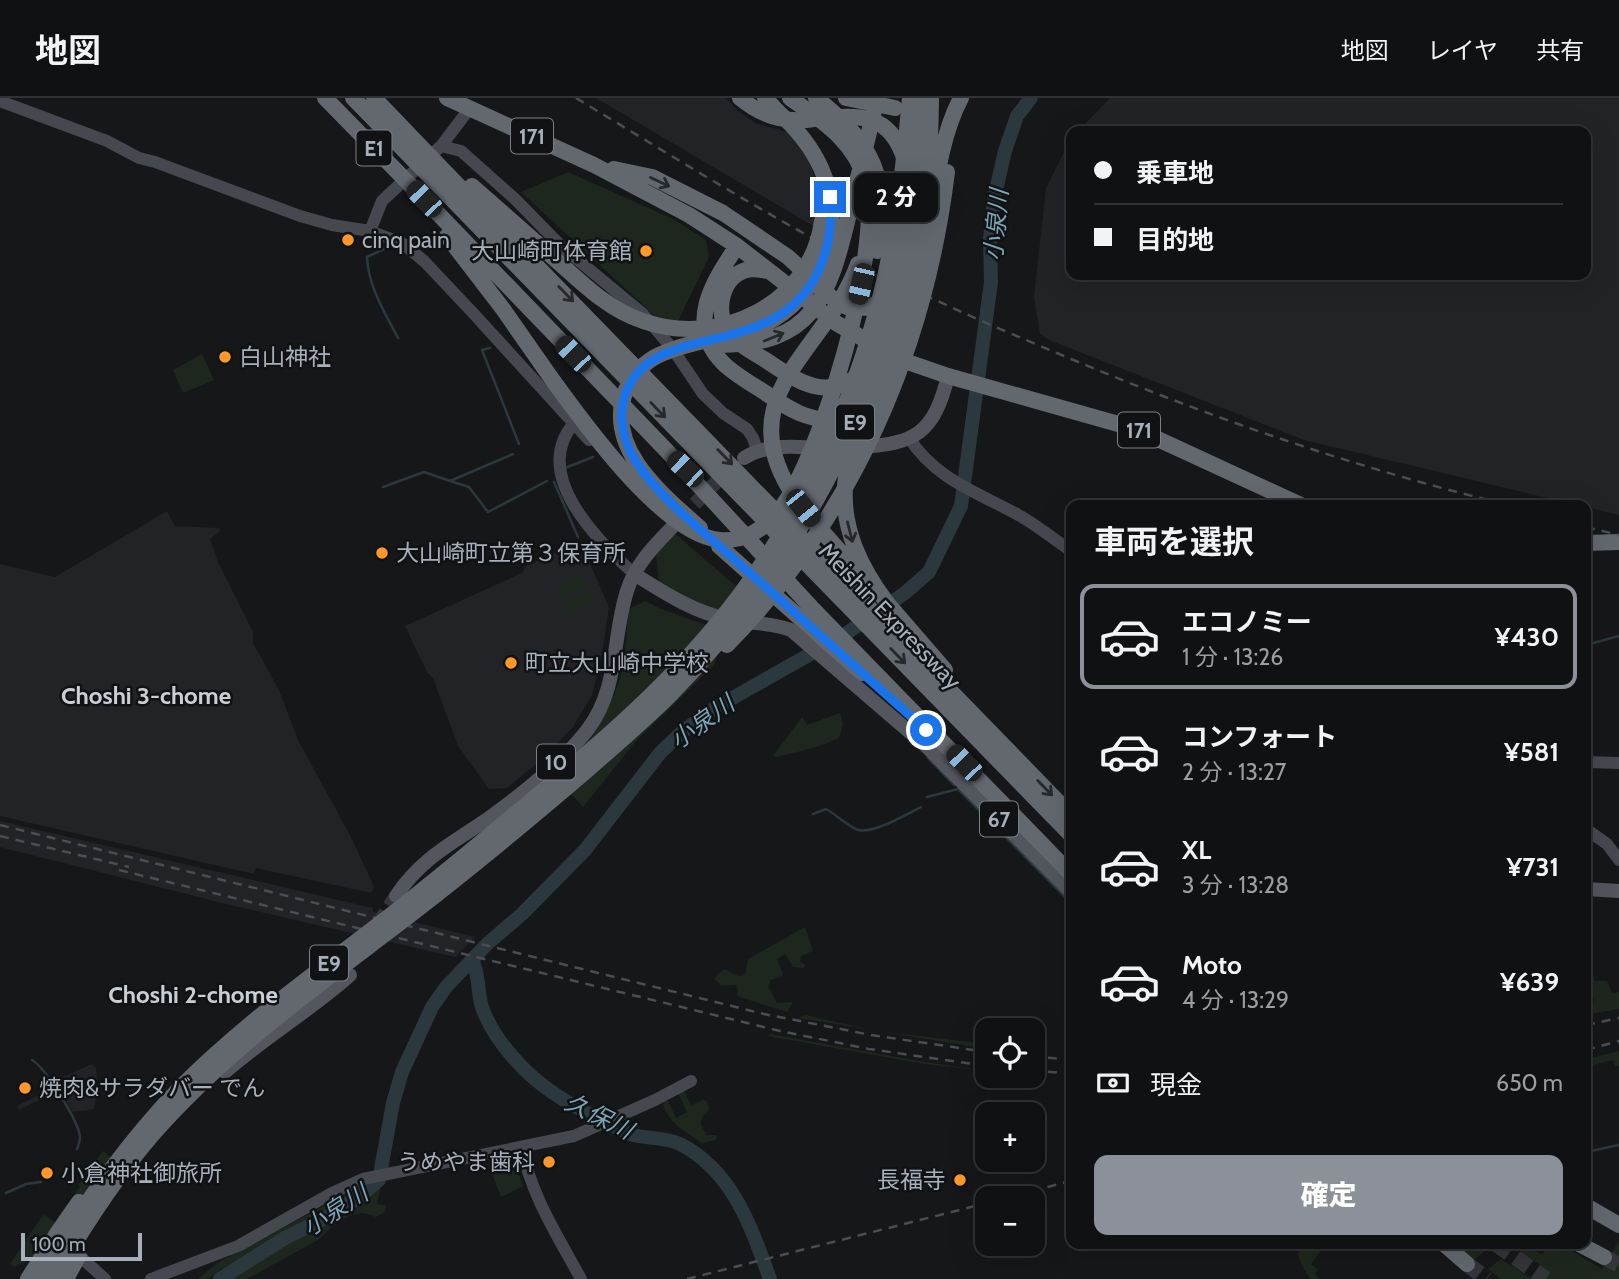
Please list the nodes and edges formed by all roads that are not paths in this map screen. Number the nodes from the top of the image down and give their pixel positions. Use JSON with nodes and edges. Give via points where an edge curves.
{"nodes":[{"id":1,"x":325,"y":98,"type":"edge"},
{"id":2,"x":354,"y":98,"type":"edge"},
{"id":3,"x":374,"y":98,"type":"edge"},
{"id":4,"x":447,"y":98,"type":"edge"},
{"id":5,"x":740,"y":98,"type":"edge"},
{"id":6,"x":765,"y":98,"type":"edge"},
{"id":7,"x":790,"y":98,"type":"edge"},
{"id":8,"x":816,"y":98,"type":"edge"},
{"id":9,"x":845,"y":98,"type":"edge"},
{"id":10,"x":877,"y":98,"type":"edge"},
{"id":11,"x":910,"y":98,"type":"edge"},
{"id":12,"x":922,"y":98,"type":"edge"},
{"id":13,"x":931,"y":98,"type":"edge"},
{"id":14,"x":961,"y":98,"type":"edge"},
{"id":15,"x":973,"y":98,"type":"edge"},
{"id":16,"x":0,"y":101,"type":"edge"},
{"id":17,"x":475,"y":101,"type":"edge"},
{"id":18,"x":898,"y":103,"type":"edge"},
{"id":19,"x":778,"y":112,"type":"junction"},
{"id":20,"x":456,"y":126,"type":"junction"},
{"id":21,"x":441,"y":146,"type":"junction"},
{"id":22,"x":461,"y":151,"type":"junction"},
{"id":23,"x":594,"y":165,"type":"junction"},
{"id":24,"x":448,"y":177,"type":"junction"},
{"id":25,"x":866,"y":182,"type":"junction"},
{"id":26,"x":912,"y":183,"type":"junction"},
{"id":27,"x":935,"y":196,"type":"junction"},
{"id":28,"x":424,"y":199,"type":"junction"},
{"id":29,"x":370,"y":231,"type":"junction"},
{"id":30,"x":737,"y":246,"type":"junction"},
{"id":31,"x":906,"y":255,"type":"junction"},
{"id":32,"x":768,"y":271,"type":"junction"},
{"id":33,"x":881,"y":334,"type":"dead end"},
{"id":34,"x":902,"y":336,"type":"dead end"},
{"id":35,"x":682,"y":347,"type":"junction"},
{"id":36,"x":869,"y":364,"type":"dead end"},
{"id":37,"x":890,"y":372,"type":"dead end"},
{"id":38,"x":954,"y":378,"type":"junction"},
{"id":39,"x":574,"y":423,"type":"junction"},
{"id":40,"x":909,"y":438,"type":"junction"},
{"id":41,"x":596,"y":449,"type":"dead end"},
{"id":42,"x":751,"y":454,"type":"joint"},
{"id":43,"x":822,"y":456,"type":"junction"},
{"id":44,"x":1290,"y":500,"type":"edge"},
{"id":45,"x":680,"y":519,"type":"tunnel mouth"},
{"id":46,"x":1619,"y":542,"type":"edge"},
{"id":47,"x":1591,"y":543,"type":"edge"},
{"id":48,"x":1066,"y":547,"type":"edge"},
{"id":49,"x":634,"y":573,"type":"junction"},
{"id":50,"x":856,"y":602,"type":"junction"},
{"id":51,"x":887,"y":603,"type":"junction"},
{"id":52,"x":826,"y":624,"type":"junction"},
{"id":53,"x":669,"y":695,"type":"junction"},
{"id":54,"x":1018,"y":760,"type":"junction"},
{"id":55,"x":1591,"y":761,"type":"edge"},
{"id":56,"x":1619,"y":763,"type":"edge"},
{"id":57,"x":1066,"y":810,"type":"edge"},
{"id":58,"x":1066,"y":830,"type":"edge"},
{"id":59,"x":1591,"y":833,"type":"edge"},
{"id":60,"x":1066,"y":854,"type":"edge"},
{"id":61,"x":1619,"y":860,"type":"edge"},
{"id":62,"x":1066,"y":869,"type":"edge"},
{"id":63,"x":1066,"y":887,"type":"edge"},
{"id":64,"x":1591,"y":890,"type":"edge"},
{"id":65,"x":1619,"y":891,"type":"edge"},
{"id":66,"x":396,"y":896,"type":"tunnel mouth"},
{"id":67,"x":351,"y":975,"type":"dead end"},
{"id":68,"x":691,"y":1081,"type":"dead end"},
{"id":69,"x":153,"y":1133,"type":"junction"},
{"id":70,"x":522,"y":1147,"type":"junction"},
{"id":71,"x":114,"y":1165,"type":"junction"},
{"id":72,"x":1591,"y":1209,"type":"edge"},
{"id":73,"x":1619,"y":1225,"type":"edge"},
{"id":74,"x":1450,"y":1249,"type":"edge"},
{"id":75,"x":1589,"y":1249,"type":"edge"},
{"id":76,"x":73,"y":1250,"type":"junction"},
{"id":77,"x":1604,"y":1257,"type":"tunnel mouth"},
{"id":78,"x":1467,"y":1264,"type":"tunnel mouth"},
{"id":79,"x":30,"y":1279,"type":"edge"},
{"id":80,"x":39,"y":1279,"type":"edge"},
{"id":81,"x":53,"y":1279,"type":"edge"},
{"id":82,"x":66,"y":1279,"type":"edge"},
{"id":83,"x":105,"y":1279,"type":"edge"},
{"id":84,"x":151,"y":1279,"type":"edge"},
{"id":85,"x":581,"y":1279,"type":"edge"}],
"edges":[{"from":1,"to":28,"type":"highway","name":"Meishin Expressway","number":"E1","bridge":true},
{"from":2,"to":24,"type":"highway","name":"Meishin Expressway","number":"E1","bridge":true},
{"from":3,"to":24,"type":"highway","bridge":true},
{"from":4,"to":17,"type":"highway","number":"171"},
{"from":5,"to":26,"type":"highway","via":[[771,116],[807,120],[859,116],[880,124],[898,143]]},
{"from":6,"to":19,"type":"highway"},
{"from":7,"to":25,"type":"highway","bridge":true,"via":[[839,135]]},
{"from":8,"to":43,"type":"highway","bridge":true,"via":[[845,122],[868,151],[882,202],[855,359]]},
{"from":9,"to":18,"type":"highway"},
{"from":35,"to":10,"type":"highway","one_way":true,"bridge":true,"via":[[769,340],[799,323],[817,305],[841,249]]},
{"from":11,"to":43,"type":"highway","number":"E9","bridge":true,"via":[[881,292],[858,372]]},
{"from":12,"to":53,"type":"highway","number":"E9","bridge":true,"via":[[912,211],[901,273],[883,345],[853,425],[770,573],[730,627]]},
{"from":13,"to":51,"type":"highway","one_way":true,"bridge":true,"via":[[929,165],[912,286],[845,486],[852,541]]},
{"from":14,"to":27,"type":"highway","via":[[950,123]]},
{"from":15,"to":53,"type":"highway","bridge":true,"via":[[953,143],[934,258],[916,326],[890,399],[858,467],[818,533],[761,609]]},
{"from":16,"to":29,"type":"street","via":[[291,213]]},
{"from":17,"to":20,"type":"street"},
{"from":17,"to":23,"type":"highway","number":"171"},
{"from":18,"to":26,"type":"highway"},
{"from":18,"to":27,"type":"highway","bridge":true,"via":[[918,122],[928,141],[935,164]]},
{"from":19,"to":24,"type":"highway","bridge":true,"via":[[803,142],[817,169],[823,211],[819,237],[796,283],[777,301],[728,324],[670,328],[621,311]]},
{"from":19,"to":35,"type":"highway","bridge":true,"via":[[805,141],[826,183],[831,212],[824,258],[805,293],[776,319],[749,331]]},
{"from":20,"to":21,"type":"street"},
{"from":20,"to":22,"type":"street"},
{"from":21,"to":22,"type":"street"},
{"from":21,"to":29,"type":"street","via":[[382,201]]},
{"from":22,"to":42,"type":"street","via":[[561,246],[642,313],[703,394],[747,429],[753,438]]},
{"from":23,"to":30,"type":"highway","number":"171"},
{"from":23,"to":31,"type":"highway","one_way":true,"via":[[652,177],[723,213],[788,257],[846,307],[869,308],[885,297]]},
{"from":24,"to":50,"type":"highway","name":"Meishin Expressway","number":"E1","one_way":true},
{"from":25,"to":28,"type":"highway","bridge":true,"via":[[869,237],[861,284],[841,364],[802,471],[779,512],[761,528],[743,537],[720,540],[675,520],[604,447]]},
{"from":25,"to":51,"type":"highway","bridge":true,"via":[[866,228],[856,268],[838,305],[783,381],[773,414],[772,438],[781,475],[795,498]]},
{"from":26,"to":31,"type":"highway","via":[[913,217]]},
{"from":27,"to":34,"type":"highway"},
{"from":28,"to":52,"type":"highway","name":"Meishin Expressway","number":"E1"},
{"from":29,"to":39,"type":"street","via":[[402,243],[424,261]]},
{"from":30,"to":32,"type":"highway","number":"171"},
{"from":30,"to":37,"type":"highway","via":[[714,282],[704,309],[713,351],[732,371],[797,413],[820,420],[861,412],[879,396]]},
{"from":31,"to":33,"type":"highway"},
{"from":32,"to":36,"type":"highway","via":[[747,270],[725,288],[722,317],[736,340],[817,387],[851,382]]},
{"from":32,"to":38,"type":"highway","number":"171","via":[[877,348]]},
{"from":35,"to":52,"type":"highway","bridge":true,"via":[[654,358],[628,386],[622,425],[629,449],[641,470],[719,546]]},
{"from":38,"to":40,"type":"main road","via":[[932,421]]},
{"from":38,"to":44,"type":"highway","number":"171","via":[[1136,429]]},
{"from":39,"to":41,"type":"street"},
{"from":39,"to":49,"type":"street","via":[[564,434],[559,468],[578,513]]},
{"from":40,"to":42,"type":"main road","via":[[886,446],[777,447]]},
{"from":40,"to":48,"type":"street","via":[[936,470],[1026,519]]},
{"from":43,"to":71,"type":"highway","number":"E9","bridge":true,"via":[[741,594],[661,686],[492,834],[239,1034],[180,1088]]},
{"from":45,"to":49,"type":"main road","number":"10"},
{"from":46,"to":47,"type":"highway"},
{"from":49,"to":63,"type":"main road","number":"67","via":[[706,613],[791,630],[927,747]]},
{"from":49,"to":66,"type":"main road","number":"10","via":[[606,697],[590,727],[511,801],[419,866]]},
{"from":50,"to":54,"type":"highway","name":"Meishin Expressway","number":"E1"},
{"from":50,"to":58,"type":"highway","name":"Meishin Expressway","number":"E1","one_way":true},
{"from":51,"to":54,"type":"highway","via":[[986,716]]},
{"from":52,"to":60,"type":"highway","name":"Meishin Expressway","number":"E1"},
{"from":52,"to":62,"type":"highway"},
{"from":53,"to":69,"type":"highway","number":"E9","bridge":true,"via":[[500,844],[247,1043]]},
{"from":54,"to":57,"type":"highway","name":"Meishin Expressway","number":"E1","one_way":true},
{"from":55,"to":56,"type":"street"},
{"from":59,"to":61,"type":"street"},
{"from":64,"to":65,"type":"main road"},
{"from":67,"to":76,"type":"main road","via":[[195,1098],[158,1137]]},
{"from":68,"to":70,"type":"street","via":[[575,1136]]},
{"from":69,"to":81,"type":"highway","number":"E9","bridge":true,"via":[[99,1205]]},
{"from":69,"to":82,"type":"highway","bridge":true},
{"from":70,"to":84,"type":"street","via":[[367,1177],[238,1246]]},
{"from":70,"to":85,"type":"street","via":[[534,1185]]},
{"from":71,"to":79,"type":"highway","bridge":true,"via":[[82,1198]]},
{"from":71,"to":80,"type":"highway","number":"E9","bridge":true},
{"from":72,"to":73,"type":"highway"},
{"from":74,"to":78,"type":"highway"},
{"from":75,"to":77,"type":"highway"},
{"from":76,"to":79,"type":"main road"},
{"from":76,"to":83,"type":"street"}]}
